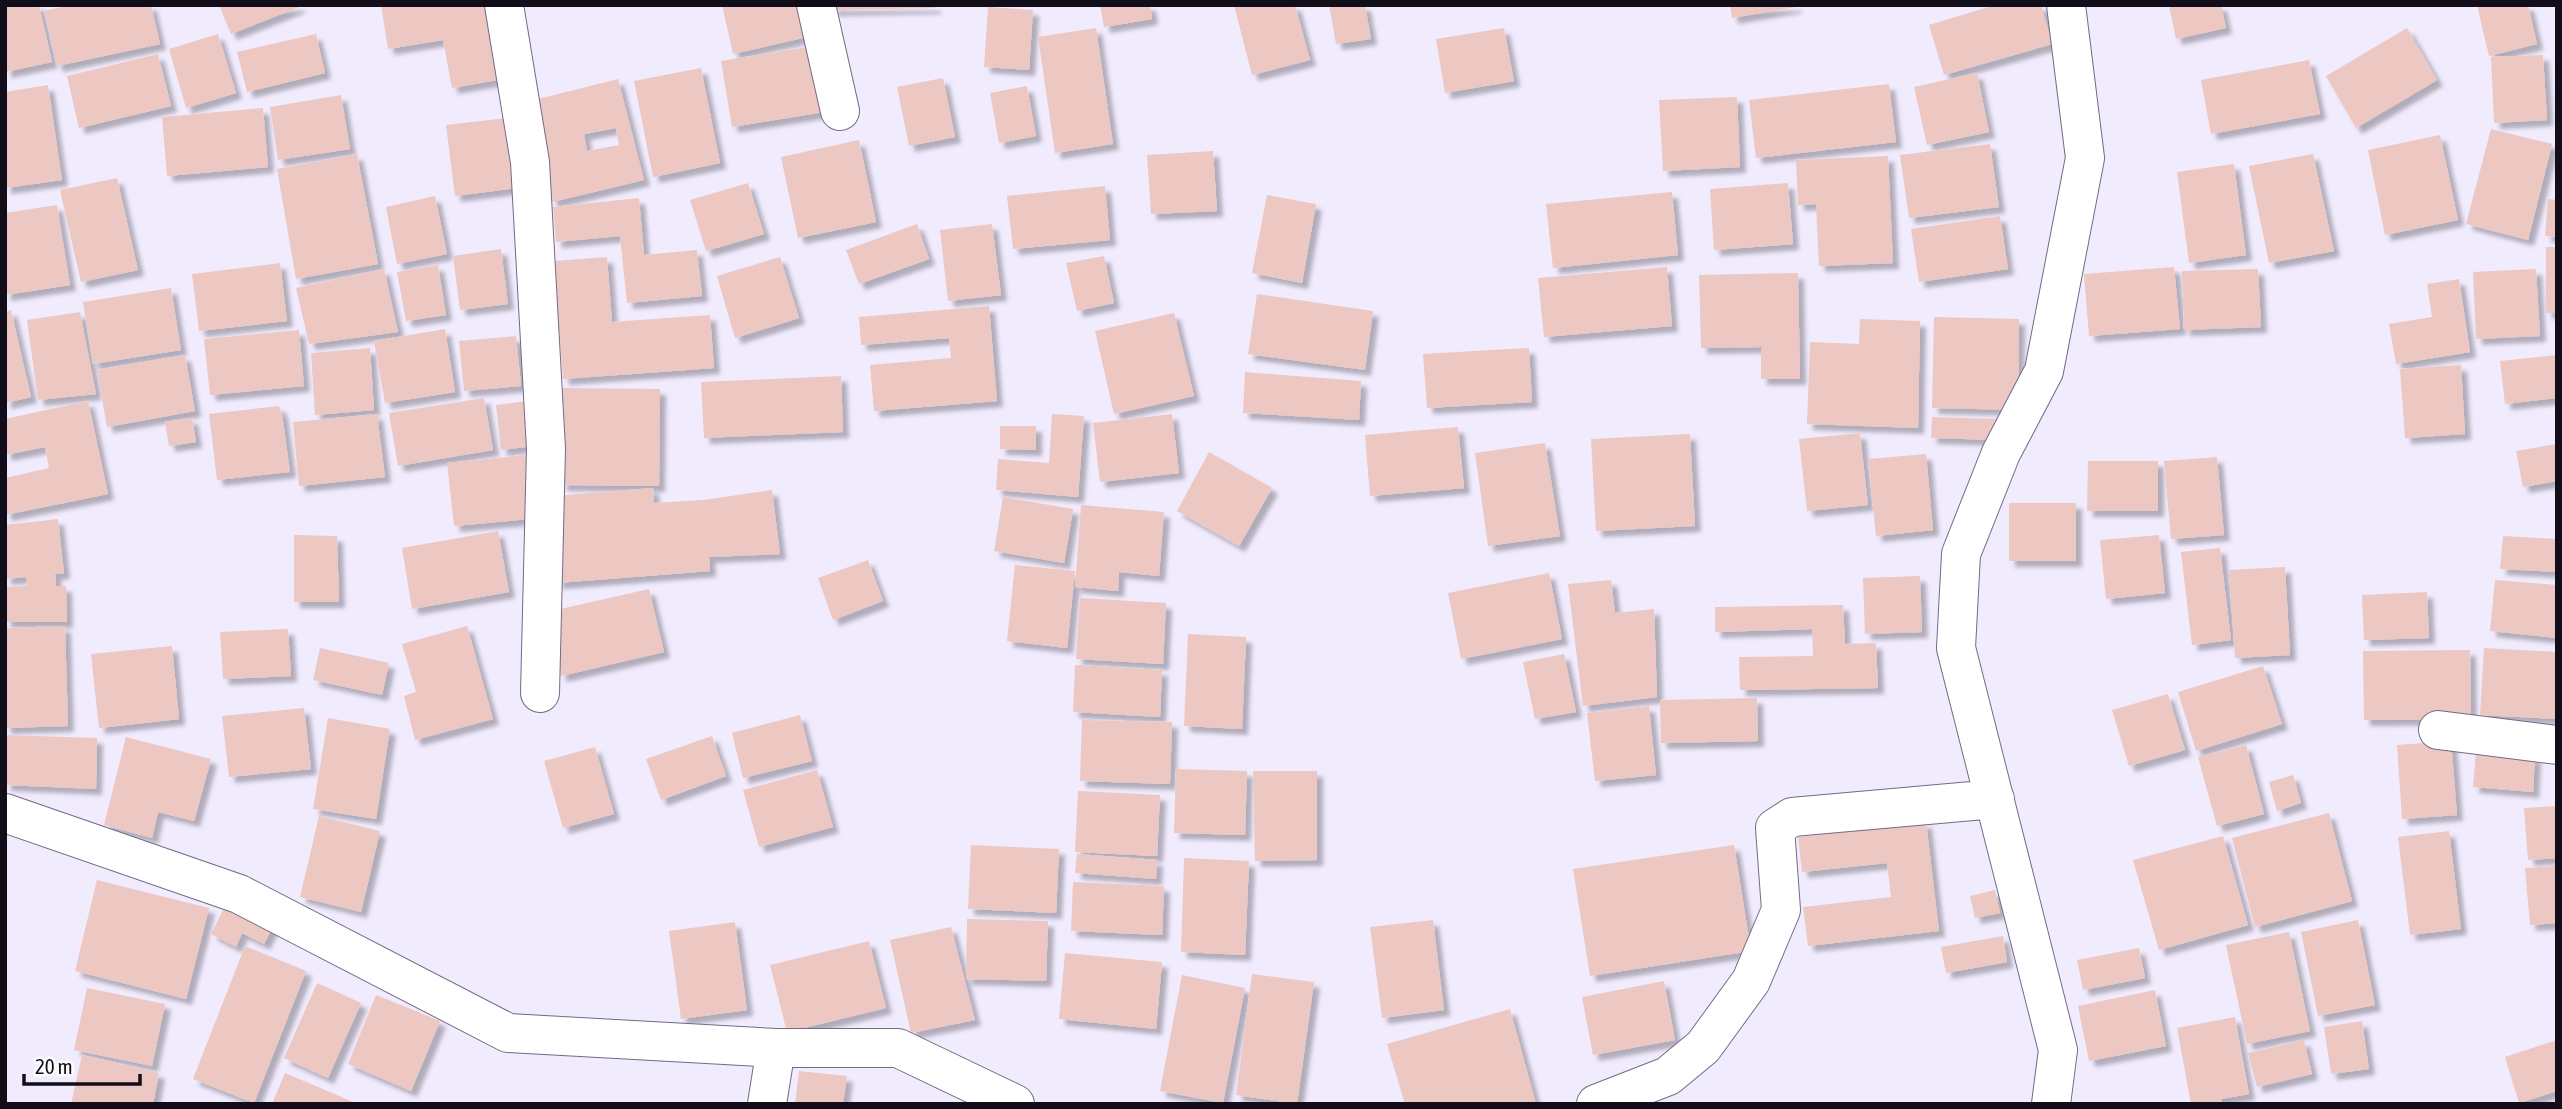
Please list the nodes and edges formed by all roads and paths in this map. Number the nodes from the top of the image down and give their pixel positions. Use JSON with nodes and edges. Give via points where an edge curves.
{"nodes":[{"id":1,"x":504,"y":5,"type":"edge"},
{"id":2,"x":816,"y":5,"type":"edge"},
{"id":3,"x":2066,"y":5,"type":"edge"},
{"id":4,"x":840,"y":111,"type":"dead end"},
{"id":5,"x":540,"y":693,"type":"dead end"},
{"id":6,"x":2438,"y":730,"type":"dead end"},
{"id":7,"x":2557,"y":745,"type":"edge"},
{"id":8,"x":1995,"y":799,"type":"junction"},
{"id":9,"x":5,"y":813,"type":"edge"},
{"id":10,"x":776,"y":1048,"type":"junction"},
{"id":11,"x":767,"y":1104,"type":"edge"},
{"id":12,"x":1015,"y":1104,"type":"edge"},
{"id":13,"x":1597,"y":1104,"type":"edge"},
{"id":14,"x":2051,"y":1104,"type":"edge"}],
"edges":[{"from":1,"to":5,"type":"street","via":[[530,162],[546,449]]},
{"from":2,"to":4,"type":"street"},
{"from":3,"to":8,"type":"street","via":[[2085,158],[2044,370],[2001,453],[1961,554],[1956,648]]},
{"from":6,"to":7,"type":"street"},
{"from":8,"to":13,"type":"street","via":[[1792,817],[1782,822],[1776,828],[1781,911],[1751,981],[1703,1047],[1668,1076]]},
{"from":8,"to":14,"type":"street","via":[[2057,1049]]},
{"from":9,"to":10,"type":"street","via":[[239,894],[508,1033]]},
{"from":10,"to":11,"type":"street"},
{"from":10,"to":12,"type":"street","via":[[898,1048]]}]}
